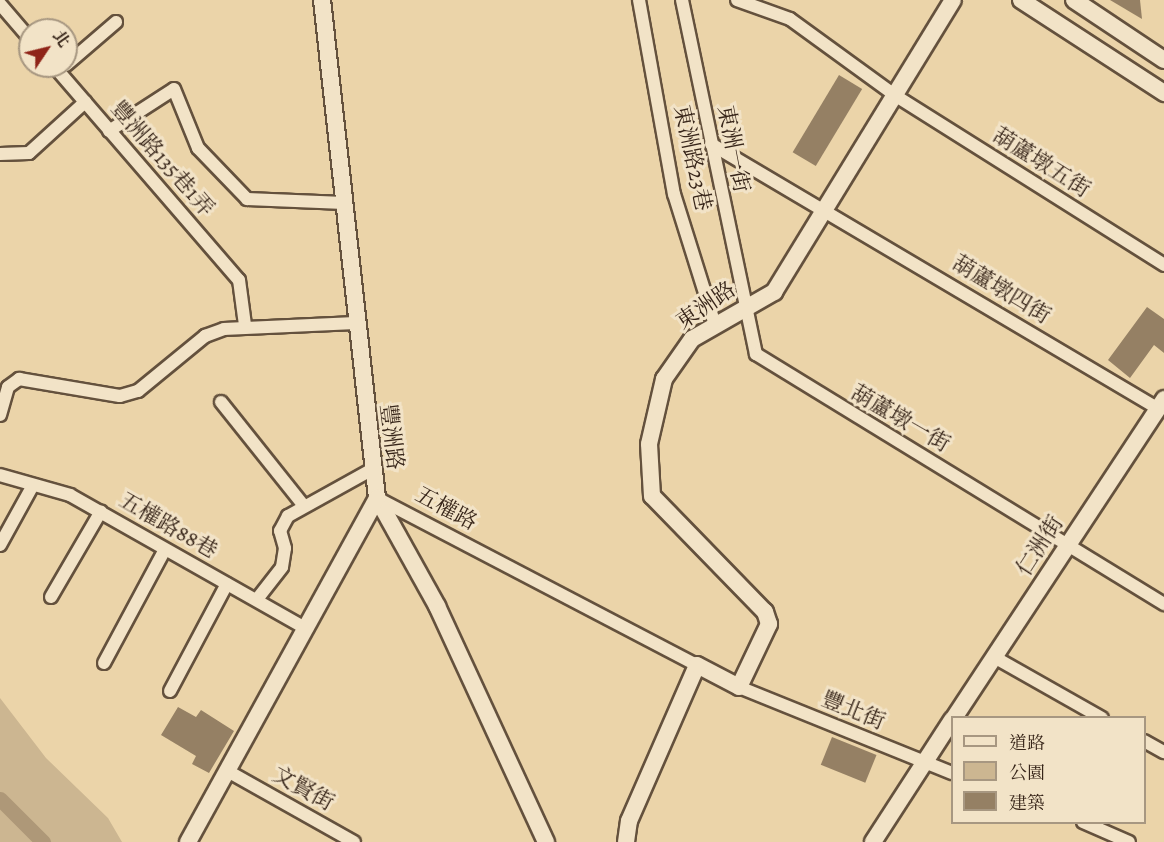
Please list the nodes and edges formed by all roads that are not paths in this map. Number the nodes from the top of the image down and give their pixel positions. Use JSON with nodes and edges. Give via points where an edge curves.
{"nodes":[{"id":1,"x":322,"y":0,"type":"edge"},
{"id":2,"x":639,"y":0,"type":"edge"},
{"id":3,"x":737,"y":0,"type":"edge"},
{"id":4,"x":953,"y":0,"type":"edge"},
{"id":5,"x":1021,"y":0,"type":"edge"},
{"id":6,"x":1074,"y":0,"type":"edge"},
{"id":7,"x":685,"y":1,"type":"edge"},
{"id":8,"x":2,"y":11,"type":"edge"},
{"id":9,"x":116,"y":22,"type":"dead end"},
{"id":10,"x":18,"y":27,"type":"edge"},
{"id":11,"x":78,"y":53,"type":"edge"},
{"id":12,"x":1164,"y":60,"type":"edge"},
{"id":13,"x":68,"y":78,"type":"edge"},
{"id":14,"x":1164,"y":93,"type":"edge"},
{"id":15,"x":896,"y":96,"type":"junction"},
{"id":16,"x":85,"y":102,"type":"junction"},
{"id":17,"x":109,"y":131,"type":"junction"},
{"id":18,"x":711,"y":144,"type":"junction"},
{"id":19,"x":0,"y":154,"type":"edge"},
{"id":20,"x":344,"y":203,"type":"junction"},
{"id":21,"x":824,"y":208,"type":"junction"},
{"id":22,"x":1164,"y":265,"type":"edge"},
{"id":23,"x":744,"y":306,"type":"junction"},
{"id":24,"x":714,"y":322,"type":"junction"},
{"id":25,"x":355,"y":323,"type":"junction"},
{"id":26,"x":245,"y":326,"type":"junction"},
{"id":27,"x":220,"y":402,"type":"dead end"},
{"id":28,"x":1161,"y":404,"type":"edge"},
{"id":29,"x":0,"y":415,"type":"edge"},
{"id":30,"x":371,"y":470,"type":"junction"},
{"id":31,"x":0,"y":475,"type":"edge"},
{"id":32,"x":32,"y":487,"type":"junction"},
{"id":33,"x":377,"y":498,"type":"junction"},
{"id":34,"x":304,"y":506,"type":"junction"},
{"id":35,"x":101,"y":511,"type":"junction"},
{"id":36,"x":1069,"y":543,"type":"junction"},
{"id":37,"x":0,"y":544,"type":"edge"},
{"id":38,"x":164,"y":551,"type":"junction"},
{"id":39,"x":227,"y":584,"type":"junction"},
{"id":40,"x":51,"y":597,"type":"dead end"},
{"id":41,"x":258,"y":598,"type":"junction"},
{"id":42,"x":1164,"y":604,"type":"edge"},
{"id":43,"x":307,"y":629,"type":"junction"},
{"id":44,"x":994,"y":657,"type":"junction"},
{"id":45,"x":104,"y":663,"type":"dead end"},
{"id":46,"x":697,"y":665,"type":"junction"},
{"id":47,"x":739,"y":687,"type":"junction"},
{"id":48,"x":170,"y":691,"type":"dead end"},
{"id":49,"x":955,"y":716,"type":"edge"},
{"id":50,"x":1100,"y":716,"type":"edge"},
{"id":51,"x":951,"y":722,"type":"edge"},
{"id":52,"x":1146,"y":742,"type":"edge"},
{"id":53,"x":1164,"y":752,"type":"edge"},
{"id":54,"x":924,"y":762,"type":"junction"},
{"id":55,"x":231,"y":772,"type":"junction"},
{"id":56,"x":951,"y":773,"type":"edge"},
{"id":57,"x":1088,"y":824,"type":"edge"},
{"id":58,"x":188,"y":842,"type":"edge"},
{"id":59,"x":354,"y":842,"type":"edge"},
{"id":60,"x":546,"y":842,"type":"edge"},
{"id":61,"x":626,"y":842,"type":"edge"},
{"id":62,"x":873,"y":842,"type":"edge"},
{"id":63,"x":1130,"y":842,"type":"edge"}],
"edges":[{"from":1,"to":20,"type":"street","name":"豐洲路"},
{"from":2,"to":24,"type":"street","name":"東洲路23巷","via":[[674,194]]},
{"from":3,"to":15,"type":"street","name":"葫蘆墩五街","via":[[790,19]]},
{"from":4,"to":15,"type":"street","name":"東洲路"},
{"from":5,"to":14,"type":"street"},
{"from":6,"to":12,"type":"street"},
{"from":7,"to":18,"type":"street","name":"東洲一街"},
{"from":8,"to":10,"type":"street"},
{"from":9,"to":11,"type":"street"},
{"from":13,"to":16,"type":"street","name":"豐洲路135巷1弄"},
{"from":15,"to":21,"type":"street","name":"東洲路"},
{"from":15,"to":22,"type":"street","name":"葫蘆墩五街"},
{"from":16,"to":17,"type":"street","name":"豐洲路135巷1弄"},
{"from":16,"to":19,"type":"street","via":[[29,153]]},
{"from":17,"to":20,"type":"street","via":[[174,88],[198,148],[247,199]]},
{"from":17,"to":26,"type":"street","name":"豐洲路135巷1弄","via":[[239,280]]},
{"from":18,"to":21,"type":"street","name":"葫蘆墩四街"},
{"from":18,"to":23,"type":"street","name":"東洲一街"},
{"from":20,"to":25,"type":"street","name":"豐洲路"},
{"from":21,"to":23,"type":"street","name":"東洲路","via":[[774,292]]},
{"from":21,"to":28,"type":"street","name":"葫蘆墩四街"},
{"from":23,"to":24,"type":"street","name":"東洲路"},
{"from":23,"to":36,"type":"street","name":"葫蘆墩一街","via":[[756,354],[774,369]]},
{"from":24,"to":47,"type":"street","name":"東洲路","via":[[682,349],[664,380],[651,426],[649,479],[661,510],[768,618],[767,633]]},
{"from":25,"to":26,"type":"street"},
{"from":25,"to":30,"type":"street","name":"豐洲路"},
{"from":26,"to":29,"type":"street","via":[[205,336],[138,391],[120,396],[19,379],[8,387]]},
{"from":27,"to":34,"type":"street"},
{"from":28,"to":36,"type":"street","name":"仁洲街"},
{"from":30,"to":33,"type":"street","name":"豐洲路"},
{"from":30,"to":34,"type":"street"},
{"from":31,"to":32,"type":"street","name":"五權路88巷"},
{"from":32,"to":35,"type":"street","name":"五權路88巷","via":[[70,495]]},
{"from":32,"to":37,"type":"street"},
{"from":33,"to":43,"type":"street"},
{"from":33,"to":46,"type":"street","name":"五權路"},
{"from":33,"to":60,"type":"street","name":"豐洲路","via":[[437,606]]},
{"from":34,"to":41,"type":"street","via":[[284,523],[282,567]]},
{"from":35,"to":38,"type":"street","name":"五權路88巷"},
{"from":35,"to":40,"type":"street"},
{"from":36,"to":42,"type":"street","name":"葫蘆墩一街"},
{"from":36,"to":44,"type":"street","name":"仁洲街"},
{"from":38,"to":39,"type":"street","name":"五權路88巷"},
{"from":38,"to":45,"type":"street"},
{"from":39,"to":41,"type":"street","name":"五權路88巷"},
{"from":39,"to":48,"type":"street"},
{"from":41,"to":43,"type":"street","name":"五權路88巷"},
{"from":43,"to":55,"type":"street"},
{"from":44,"to":49,"type":"street","name":"仁洲街"},
{"from":44,"to":50,"type":"street"},
{"from":46,"to":47,"type":"street","name":"五權路"},
{"from":46,"to":61,"type":"street","via":[[629,821]]},
{"from":47,"to":54,"type":"street","name":"豐北街"},
{"from":51,"to":54,"type":"street","name":"仁洲街"},
{"from":52,"to":53,"type":"street"},
{"from":54,"to":56,"type":"street","name":"豐北街"},
{"from":54,"to":62,"type":"street","name":"仁洲街"},
{"from":55,"to":58,"type":"street"},
{"from":55,"to":59,"type":"street","name":"文賢街"},
{"from":57,"to":63,"type":"street"}]}
